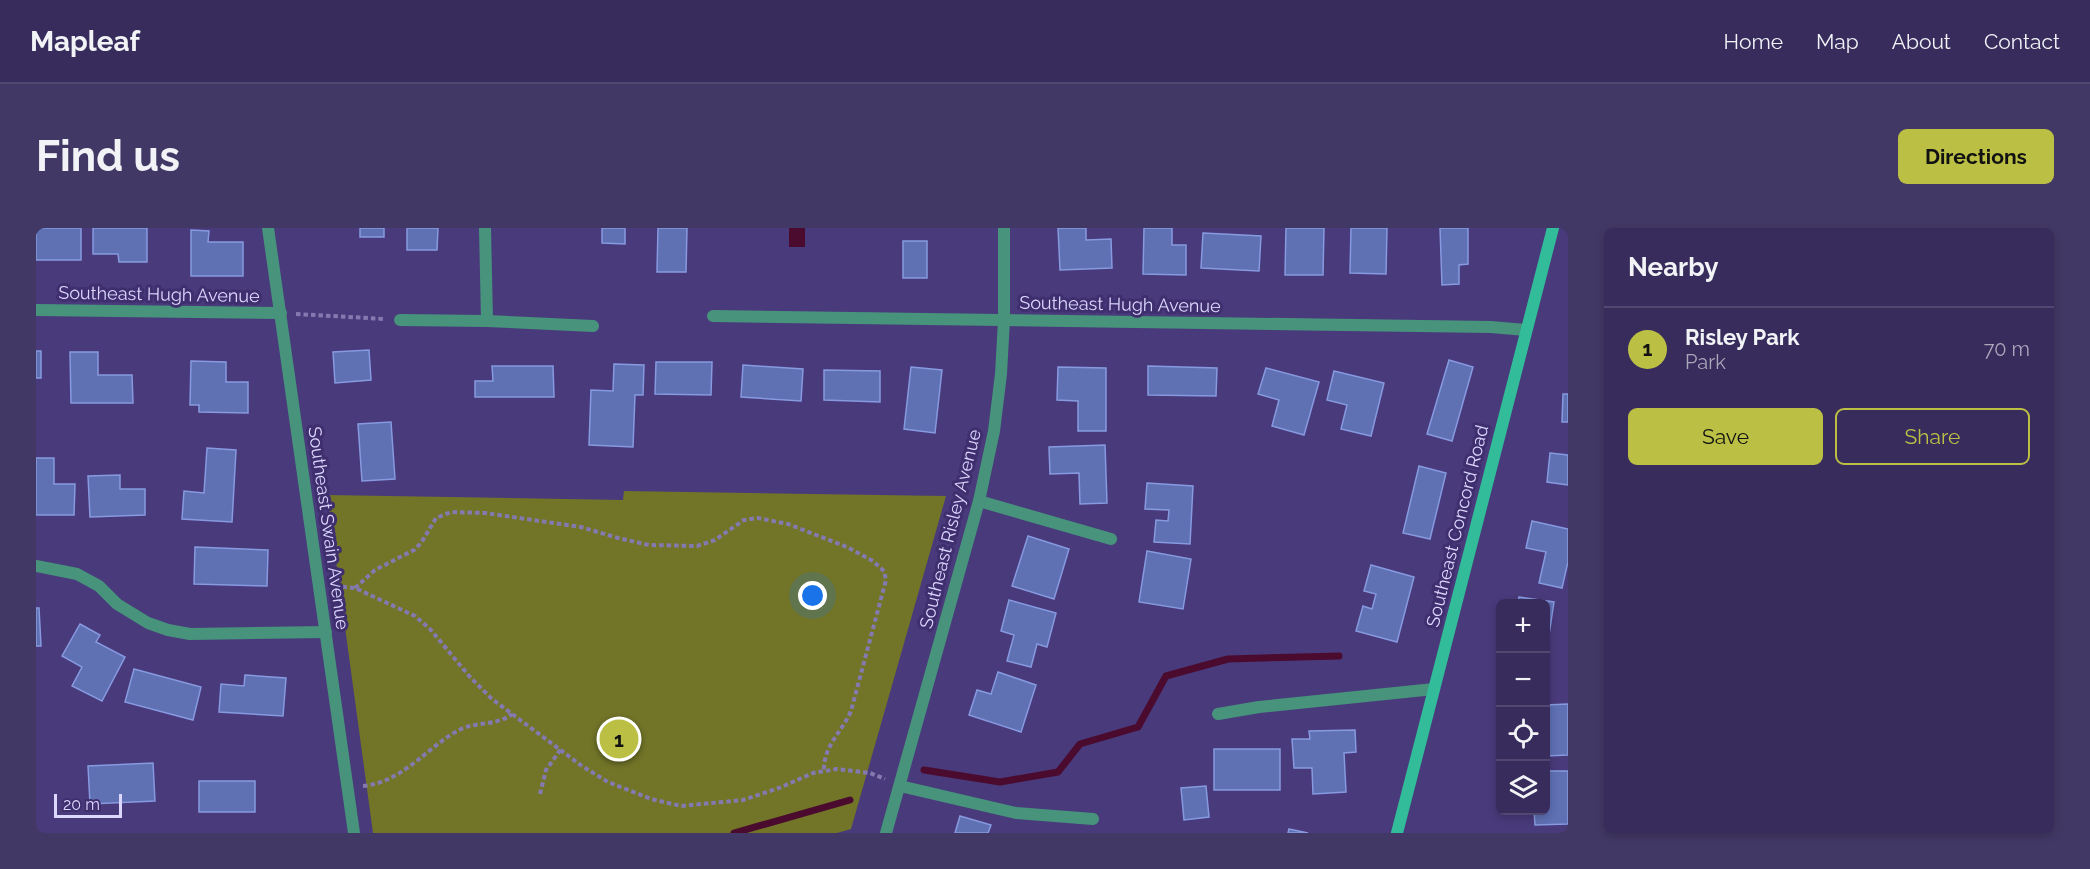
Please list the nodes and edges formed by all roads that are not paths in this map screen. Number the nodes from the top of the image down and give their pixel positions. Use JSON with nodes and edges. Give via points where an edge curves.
{"nodes":[{"id":1,"x":268,"y":228,"type":"edge"},
{"id":2,"x":485,"y":228,"type":"edge"},
{"id":3,"x":1004,"y":228,"type":"edge"},
{"id":4,"x":1553,"y":228,"type":"edge"},
{"id":5,"x":36,"y":310,"type":"edge"},
{"id":6,"x":281,"y":313,"type":"junction"},
{"id":7,"x":713,"y":316,"type":"dead end"},
{"id":8,"x":400,"y":320,"type":"road end"},
{"id":9,"x":1004,"y":320,"type":"junction"},
{"id":10,"x":487,"y":321,"type":"junction"},
{"id":11,"x":593,"y":326,"type":"dead end"},
{"id":12,"x":1527,"y":330,"type":"junction"},
{"id":13,"x":979,"y":501,"type":"junction"},
{"id":14,"x":1111,"y":539,"type":"dead end"},
{"id":15,"x":36,"y":566,"type":"edge"},
{"id":16,"x":326,"y":632,"type":"junction"},
{"id":17,"x":1434,"y":689,"type":"junction"},
{"id":18,"x":1218,"y":714,"type":"dead end"},
{"id":19,"x":900,"y":786,"type":"junction"},
{"id":20,"x":1093,"y":819,"type":"dead end"},
{"id":21,"x":354,"y":833,"type":"edge"},
{"id":22,"x":886,"y":833,"type":"edge"},
{"id":23,"x":1397,"y":833,"type":"edge"}],
"edges":[{"from":1,"to":6,"type":"street","name":"Southeast Swain Avenue"},
{"from":2,"to":10,"type":"street"},
{"from":3,"to":9,"type":"street","name":"Southeast Risley Avenue"},
{"from":4,"to":12,"type":"street","name":"Southeast Concord Road"},
{"from":5,"to":6,"type":"street","name":"Southeast Hugh Avenue"},
{"from":6,"to":16,"type":"street","name":"Southeast Swain Avenue"},
{"from":7,"to":9,"type":"street","name":"Southeast Hugh Avenue"},
{"from":8,"to":10,"type":"street"},
{"from":9,"to":12,"type":"street","name":"Southeast Hugh Avenue"},
{"from":9,"to":13,"type":"street","name":"Southeast Risley Avenue","via":[[994,431]]},
{"from":10,"to":11,"type":"street"},
{"from":12,"to":17,"type":"street","name":"Southeast Concord Road"},
{"from":13,"to":14,"type":"street"},
{"from":13,"to":19,"type":"street","name":"Southeast Risley Avenue"},
{"from":15,"to":16,"type":"street","via":[[78,574],[99,586],[117,604],[168,630],[190,634]]},
{"from":16,"to":21,"type":"street","name":"Southeast Swain Avenue"},
{"from":17,"to":18,"type":"street"},
{"from":17,"to":23,"type":"street","name":"Southeast Concord Road"},
{"from":19,"to":20,"type":"street","via":[[1016,813]]},
{"from":19,"to":22,"type":"street","name":"Southeast Risley Avenue"}]}
